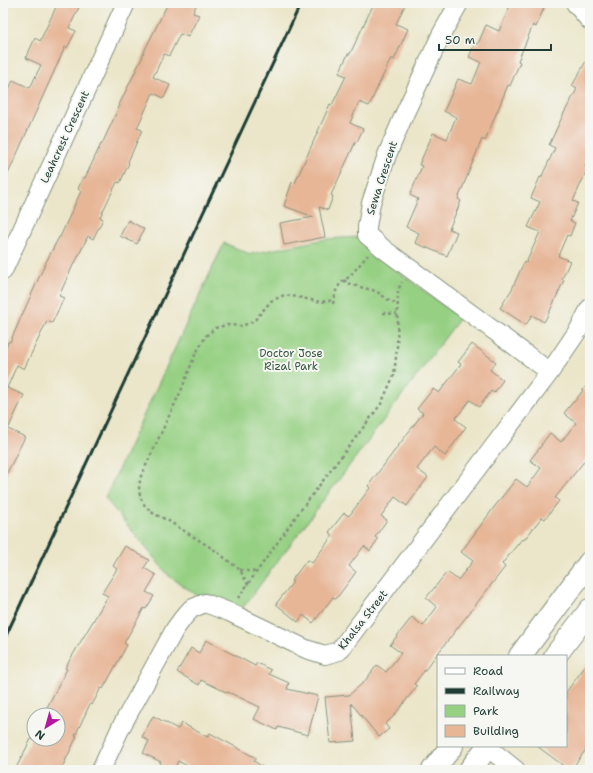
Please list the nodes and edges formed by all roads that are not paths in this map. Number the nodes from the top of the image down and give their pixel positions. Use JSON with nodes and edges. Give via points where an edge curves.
{"nodes":[{"id":1,"x":126,"y":3,"type":"edge"},
{"id":2,"x":459,"y":3,"type":"edge"},
{"id":3,"x":575,"y":3,"type":"edge"},
{"id":4,"x":590,"y":21,"type":"edge"},
{"id":5,"x":3,"y":271,"type":"edge"},
{"id":6,"x":590,"y":308,"type":"edge"},
{"id":7,"x":550,"y":372,"type":"junction"},
{"id":8,"x":590,"y":562,"type":"edge"},
{"id":9,"x":590,"y":610,"type":"edge"},
{"id":10,"x":521,"y":655,"type":"edge"},
{"id":11,"x":556,"y":655,"type":"edge"},
{"id":12,"x":451,"y":747,"type":"edge"},
{"id":13,"x":486,"y":747,"type":"edge"},
{"id":14,"x":488,"y":747,"type":"edge"},
{"id":15,"x":101,"y":770,"type":"edge"},
{"id":16,"x":433,"y":770,"type":"edge"},
{"id":17,"x":470,"y":770,"type":"edge"},
{"id":18,"x":516,"y":770,"type":"edge"}],
"edges":[{"from":1,"to":5,"type":"street","name":"Leahcrest Crescent"},
{"from":2,"to":7,"type":"street","name":"Sewa Crescent","via":[[438,41],[387,155],[371,203],[367,235]]},
{"from":3,"to":4,"type":"street"},
{"from":6,"to":7,"type":"street","name":"Khalsa Street","via":[[579,330]]},
{"from":7,"to":15,"type":"street","name":"Khalsa Street","via":[[339,651],[325,655],[306,649],[205,603],[191,609],[175,629],[121,727]]},
{"from":8,"to":10,"type":"street"},
{"from":9,"to":11,"type":"street"},
{"from":12,"to":16,"type":"street"},
{"from":13,"to":17,"type":"street"},
{"from":14,"to":18,"type":"street"}]}
